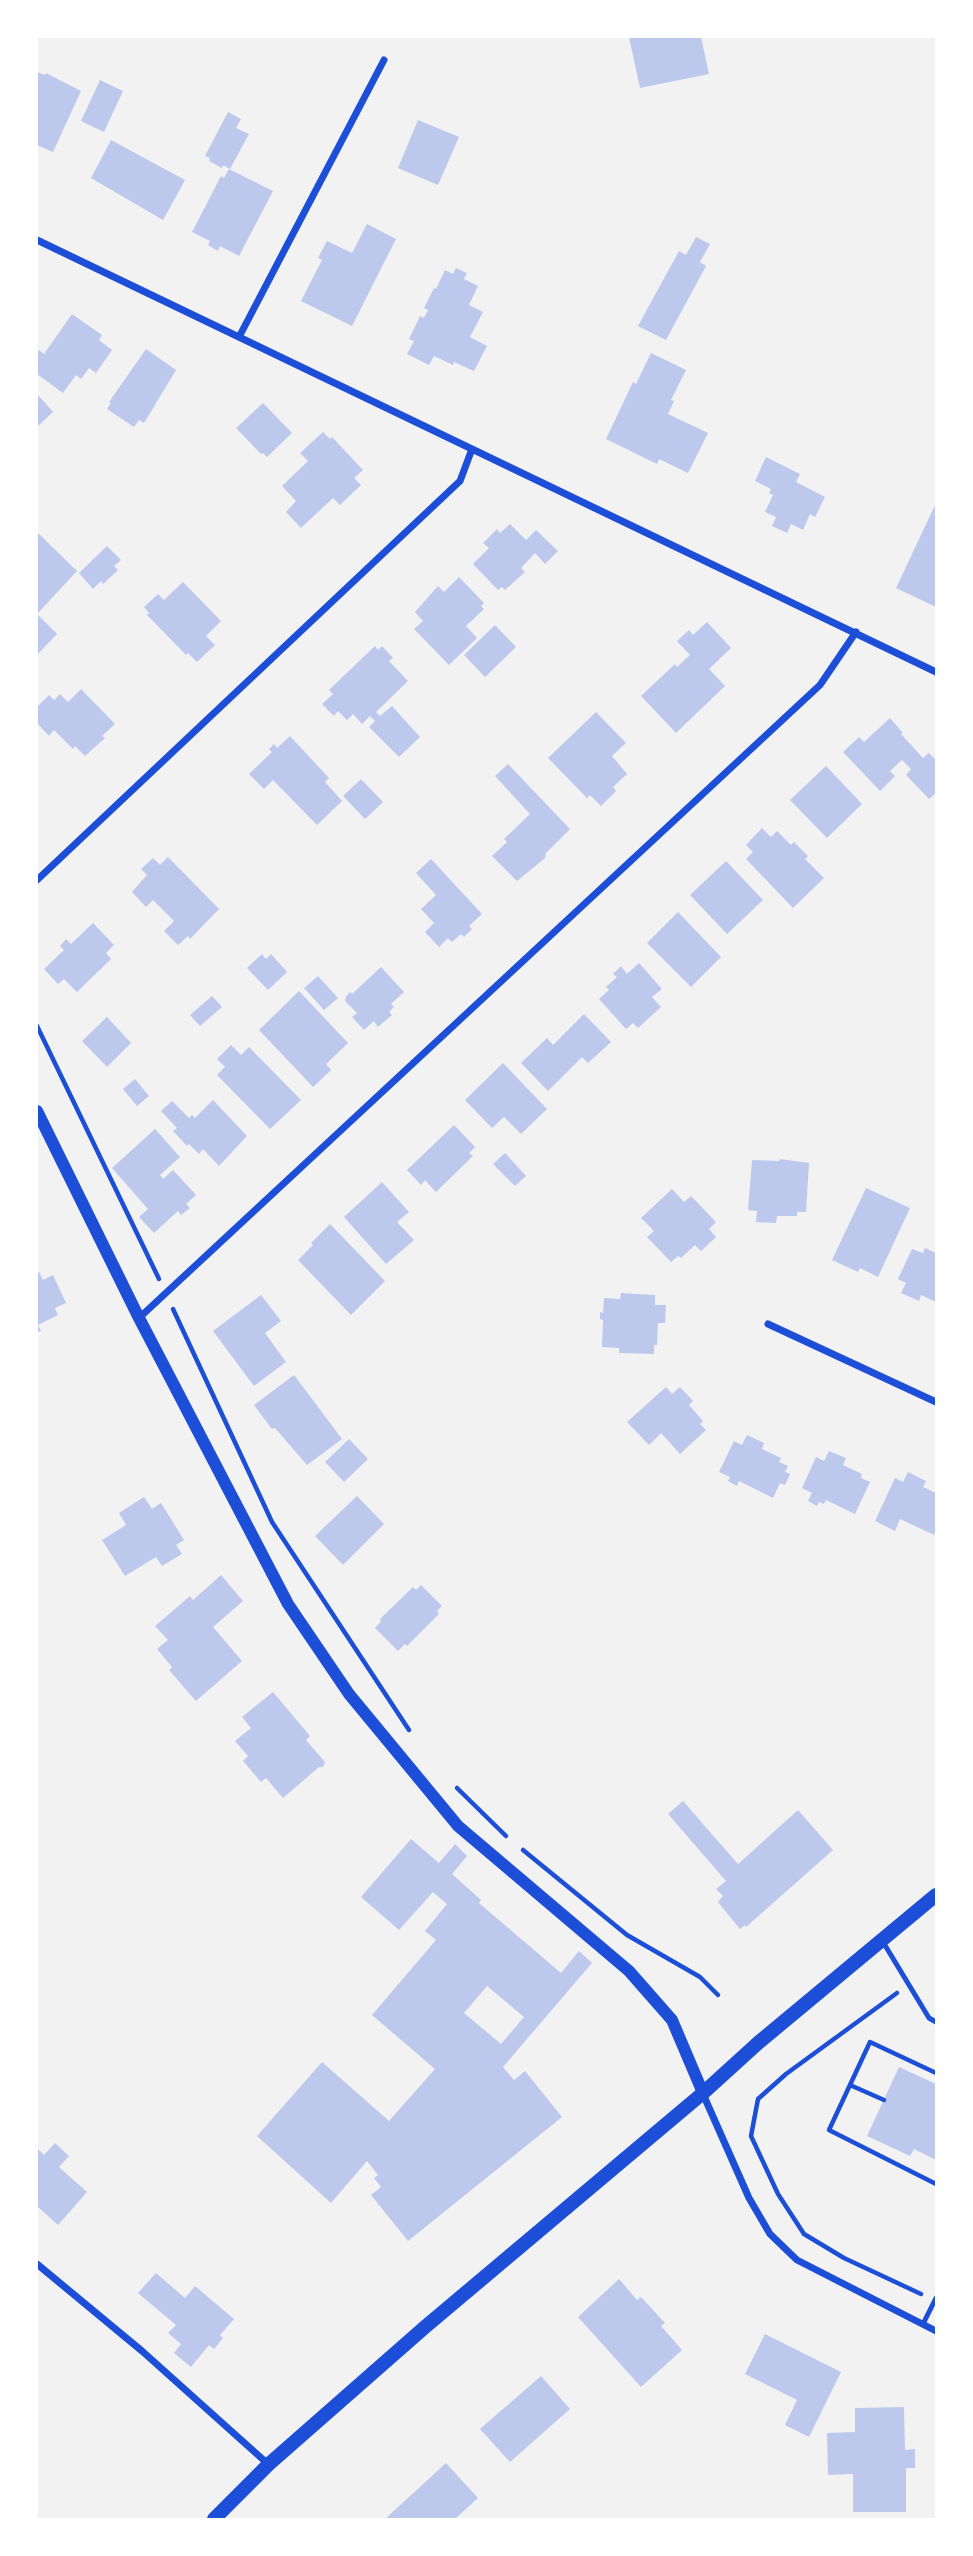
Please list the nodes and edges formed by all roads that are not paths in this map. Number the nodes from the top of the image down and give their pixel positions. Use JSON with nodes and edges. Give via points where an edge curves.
{"nodes":[{"id":1,"x":384,"y":60,"type":"dead end"},
{"id":2,"x":37,"y":240,"type":"edge"},
{"id":3,"x":239,"y":337,"type":"junction"},
{"id":4,"x":472,"y":449,"type":"junction"},
{"id":5,"x":856,"y":632,"type":"junction"},
{"id":6,"x":936,"y":672,"type":"edge"},
{"id":7,"x":37,"y":880,"type":"edge"},
{"id":8,"x":37,"y":1111,"type":"edge"},
{"id":9,"x":139,"y":1318,"type":"junction"},
{"id":10,"x":768,"y":1324,"type":"dead end"},
{"id":11,"x":936,"y":1402,"type":"edge"},
{"id":12,"x":936,"y":1895,"type":"edge"},
{"id":13,"x":881,"y":1940,"type":"junction"},
{"id":14,"x":936,"y":2022,"type":"edge"},
{"id":15,"x":703,"y":2093,"type":"junction"},
{"id":16,"x":37,"y":2264,"type":"edge"},
{"id":17,"x":936,"y":2299,"type":"edge"},
{"id":18,"x":923,"y":2324,"type":"junction"},
{"id":19,"x":936,"y":2331,"type":"edge"},
{"id":20,"x":269,"y":2464,"type":"junction"},
{"id":21,"x":214,"y":2519,"type":"edge"}],
"edges":[{"from":1,"to":3,"type":"street"},
{"from":2,"to":3,"type":"street"},
{"from":3,"to":4,"type":"street"},
{"from":4,"to":5,"type":"street"},
{"from":4,"to":7,"type":"street","via":[[460,481]]},
{"from":5,"to":6,"type":"street"},
{"from":5,"to":9,"type":"street","via":[[820,685]]},
{"from":8,"to":9,"type":"street"},
{"from":9,"to":15,"type":"street","via":[[288,1604],[349,1694],[458,1826],[629,1971],[672,2020]]},
{"from":10,"to":11,"type":"street"},
{"from":12,"to":13,"type":"main road"},
{"from":13,"to":14,"type":"lane","via":[[929,2018]]},
{"from":13,"to":15,"type":"main road"},
{"from":15,"to":18,"type":"street","via":[[749,2198],[770,2234],[797,2260]]},
{"from":15,"to":20,"type":"main road"},
{"from":16,"to":20,"type":"street"},
{"from":17,"to":18,"type":"lane"},
{"from":18,"to":19,"type":"street"},
{"from":20,"to":21,"type":"main road"}]}
